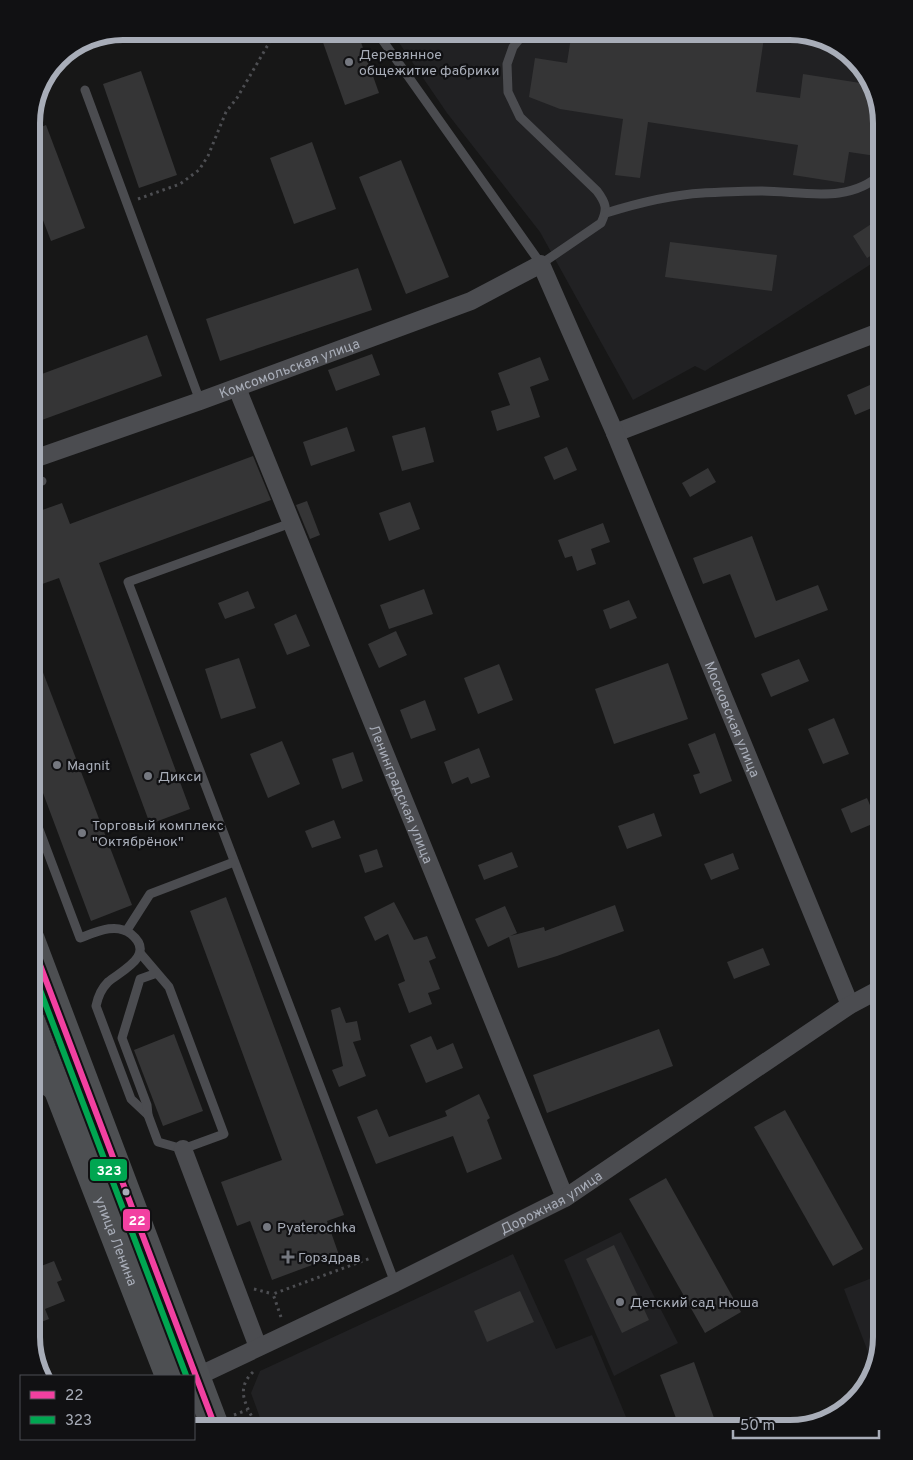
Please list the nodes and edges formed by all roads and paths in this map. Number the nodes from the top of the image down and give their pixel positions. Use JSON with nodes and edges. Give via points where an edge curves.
{"nodes":[{"id":1,"x":271,"y":40,"type":"edge"},
{"id":2,"x":382,"y":40,"type":"edge"},
{"id":3,"x":519,"y":40,"type":"edge"},
{"id":4,"x":85,"y":90,"type":"dead end"},
{"id":5,"x":873,"y":181,"type":"edge"},
{"id":6,"x":127,"y":203,"type":"junction"},
{"id":7,"x":606,"y":213,"type":"junction"},
{"id":8,"x":541,"y":264,"type":"junction"},
{"id":9,"x":873,"y":334,"type":"edge"},
{"id":10,"x":237,"y":388,"type":"junction"},
{"id":11,"x":200,"y":401,"type":"junction"},
{"id":12,"x":615,"y":433,"type":"junction"},
{"id":13,"x":40,"y":457,"type":"edge"},
{"id":14,"x":291,"y":523,"type":"junction"},
{"id":15,"x":40,"y":832,"type":"edge"},
{"id":16,"x":234,"y":862,"type":"junction"},
{"id":17,"x":127,"y":930,"type":"junction"},
{"id":18,"x":140,"y":953,"type":"junction"},
{"id":19,"x":40,"y":964,"type":"edge"},
{"id":20,"x":156,"y":973,"type":"junction"},
{"id":21,"x":873,"y":993,"type":"edge"},
{"id":22,"x":850,"y":1005,"type":"junction"},
{"id":23,"x":40,"y":1044,"type":"edge"},
{"id":24,"x":40,"y":1087,"type":"edge"},
{"id":25,"x":66,"y":1112,"type":"junction"},
{"id":26,"x":148,"y":1115,"type":"junction"},
{"id":27,"x":183,"y":1149,"type":"junction"},
{"id":28,"x":565,"y":1198,"type":"junction"},
{"id":29,"x":383,"y":1253,"type":"junction"},
{"id":30,"x":395,"y":1284,"type":"junction"},
{"id":31,"x":280,"y":1313,"type":"dead end"},
{"id":32,"x":258,"y":1347,"type":"junction"},
{"id":33,"x":169,"y":1375,"type":"edge"},
{"id":34,"x":194,"y":1375,"type":"edge"},
{"id":35,"x":195,"y":1378,"type":"edge"},
{"id":36,"x":247,"y":1410,"type":"dead end"},
{"id":37,"x":212,"y":1420,"type":"edge"},
{"id":38,"x":253,"y":1420,"type":"edge"}],
"edges":[{"from":1,"to":6,"type":"path","via":[[226,112],[208,156],[198,170],[180,184]]},
{"from":2,"to":8,"type":"lane"},
{"from":3,"to":7,"type":"lane","via":[[507,64],[508,92],[520,117],[596,190],[605,202]]},
{"from":4,"to":6,"type":"lane"},
{"from":5,"to":7,"type":"lane","via":[[846,193],[701,193],[648,200]]},
{"from":6,"to":11,"type":"lane"},
{"from":7,"to":8,"type":"lane","via":[[601,223]]},
{"from":8,"to":10,"type":"street","name":"Комсомольская улица","via":[[472,301]]},
{"from":8,"to":12,"type":"street","name":"Московская улица"},
{"from":9,"to":12,"type":"street"},
{"from":10,"to":11,"type":"street","name":"Комсомольская улица"},
{"from":10,"to":14,"type":"street","name":"Ленинградская улица"},
{"from":11,"to":13,"type":"street","name":"Комсомольская улица"},
{"from":12,"to":22,"type":"street","name":"Московская улица"},
{"from":14,"to":16,"type":"lane","via":[[128,582]]},
{"from":14,"to":28,"type":"street","name":"Ленинградская улица"},
{"from":15,"to":17,"type":"lane","via":[[80,938],[101,930]]},
{"from":16,"to":17,"type":"lane","via":[[150,894]]},
{"from":16,"to":29,"type":"lane"},
{"from":17,"to":18,"type":"lane","via":[[139,942]]},
{"from":18,"to":20,"type":"lane"},
{"from":18,"to":26,"type":"lane","via":[[131,968],[109,982],[99,994],[96,1006],[131,1099]]},
{"from":19,"to":34,"type":"main road","name":"улица Ленина"},
{"from":20,"to":26,"type":"lane","via":[[140,980],[122,1038]]},
{"from":20,"to":27,"type":"lane","via":[[169,987],[224,1134]]},
{"from":21,"to":22,"type":"street","name":"Дорожная улица"},
{"from":22,"to":28,"type":"street","name":"Дорожная улица"},
{"from":23,"to":25,"type":"main road","name":"улица Ленина"},
{"from":24,"to":25,"type":"lane"},
{"from":25,"to":33,"type":"main road","name":"улица Ленина"},
{"from":26,"to":27,"type":"lane","via":[[158,1142]]},
{"from":27,"to":32,"type":"street"},
{"from":28,"to":30,"type":"street","name":"Дорожная улица"},
{"from":29,"to":30,"type":"lane"},
{"from":29,"to":31,"type":"path","via":[[273,1294]]},
{"from":30,"to":32,"type":"street","name":"Дорожная улица"},
{"from":32,"to":35,"type":"street","name":"Дорожная улица"},
{"from":35,"to":37,"type":"main road","name":"улица Ленина"},
{"from":36,"to":38,"type":"path"}]}
